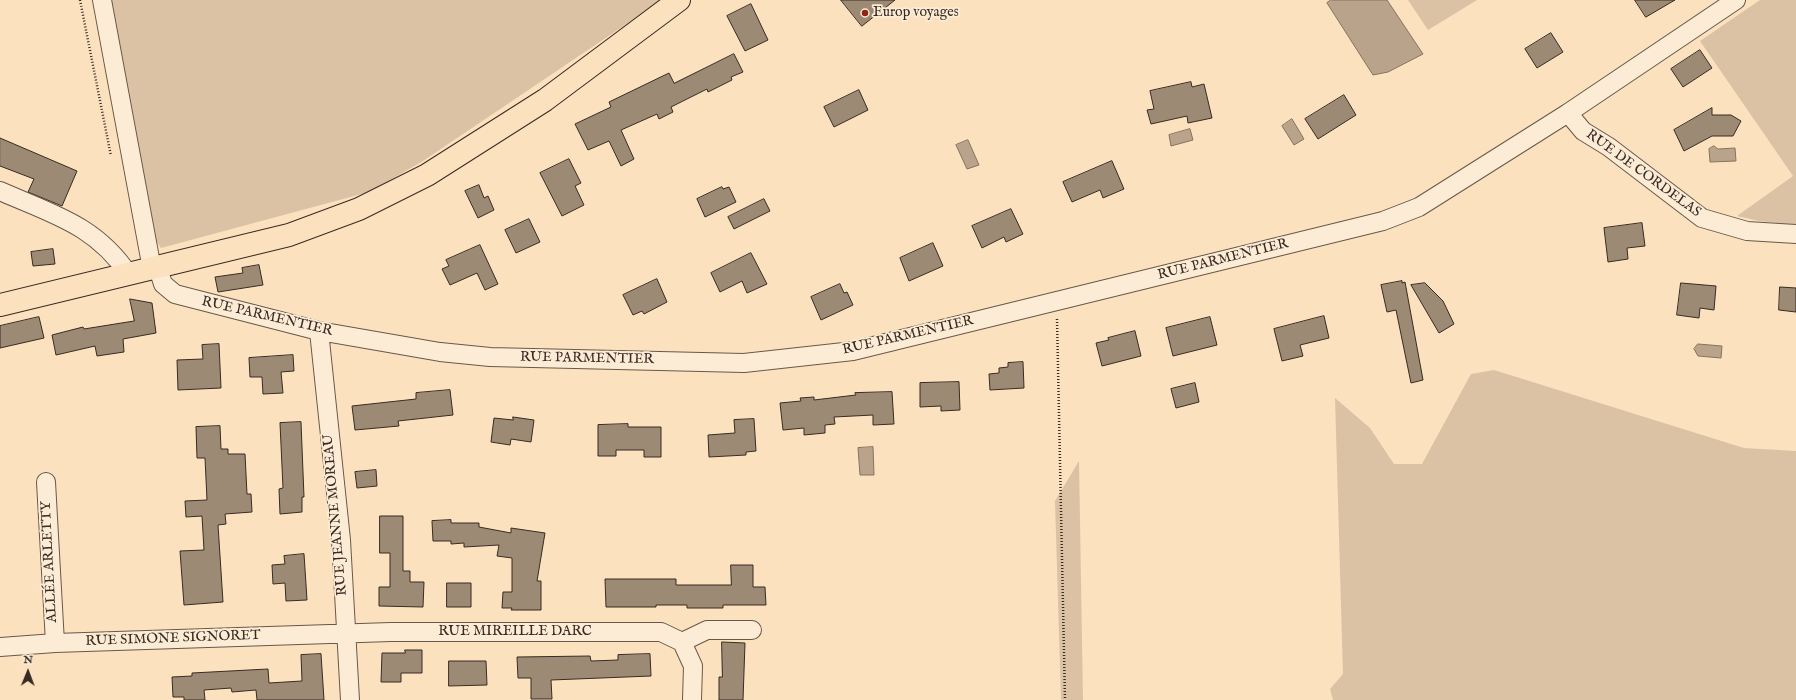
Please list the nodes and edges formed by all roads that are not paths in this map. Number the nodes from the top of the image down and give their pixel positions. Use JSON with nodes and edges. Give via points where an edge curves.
{"nodes":[{"id":1,"x":102,"y":0,"type":"edge"},
{"id":2,"x":679,"y":0,"type":"edge"},
{"id":3,"x":1736,"y":0,"type":"edge"},
{"id":4,"x":1568,"y":113,"type":"junction"},
{"id":5,"x":0,"y":191,"type":"edge"},
{"id":6,"x":1796,"y":234,"type":"edge"},
{"id":7,"x":155,"y":268,"type":"junction"},
{"id":8,"x":128,"y":275,"type":"junction"},
{"id":9,"x":0,"y":305,"type":"edge"},
{"id":10,"x":319,"y":331,"type":"junction"},
{"id":11,"x":46,"y":482,"type":"dead end"},
{"id":12,"x":752,"y":630,"type":"dead end"},
{"id":13,"x":345,"y":633,"type":"junction"},
{"id":14,"x":682,"y":642,"type":"junction"},
{"id":15,"x":55,"y":643,"type":"junction"},
{"id":16,"x":0,"y":647,"type":"edge"},
{"id":17,"x":350,"y":700,"type":"edge"},
{"id":18,"x":692,"y":700,"type":"edge"}],
"edges":[{"from":1,"to":7,"type":"street","name":"RUE PARMENTIER"},
{"from":2,"to":7,"type":"main road","via":[[545,100],[427,175],[359,209],[289,235]]},
{"from":3,"to":4,"type":"street","name":"RUE PARMENTIER"},
{"from":4,"to":6,"type":"street","name":"RUE DE CORDELAS","via":[[1583,132],[1609,147],[1702,218],[1747,231]]},
{"from":4,"to":10,"type":"street","name":"RUE PARMENTIER","via":[[1419,207],[1383,221],[853,351],[744,363],[490,357],[440,352]]},
{"from":5,"to":8,"type":"street","via":[[67,220],[100,240],[114,254]]},
{"from":7,"to":8,"type":"main road"},
{"from":7,"to":10,"type":"street","name":"RUE PARMENTIER","via":[[163,284],[175,294]]},
{"from":8,"to":9,"type":"main road"},
{"from":10,"to":13,"type":"street","name":"RUE JEANNE MOREAU","via":[[341,540]]},
{"from":11,"to":15,"type":"street","name":"ALLÉE ARLETTY"},
{"from":12,"to":14,"type":"street","via":[[707,630]]},
{"from":13,"to":14,"type":"street","name":"RUE MIREILLE DARC","via":[[661,632]]},
{"from":13,"to":15,"type":"street","name":"RUE SIMONE SIGNORET"},
{"from":13,"to":17,"type":"street","name":"RUE JEANNE MOREAU"},
{"from":14,"to":18,"type":"street","via":[[693,666]]},
{"from":15,"to":16,"type":"street","name":"RUE SIMONE SIGNORET"}]}
